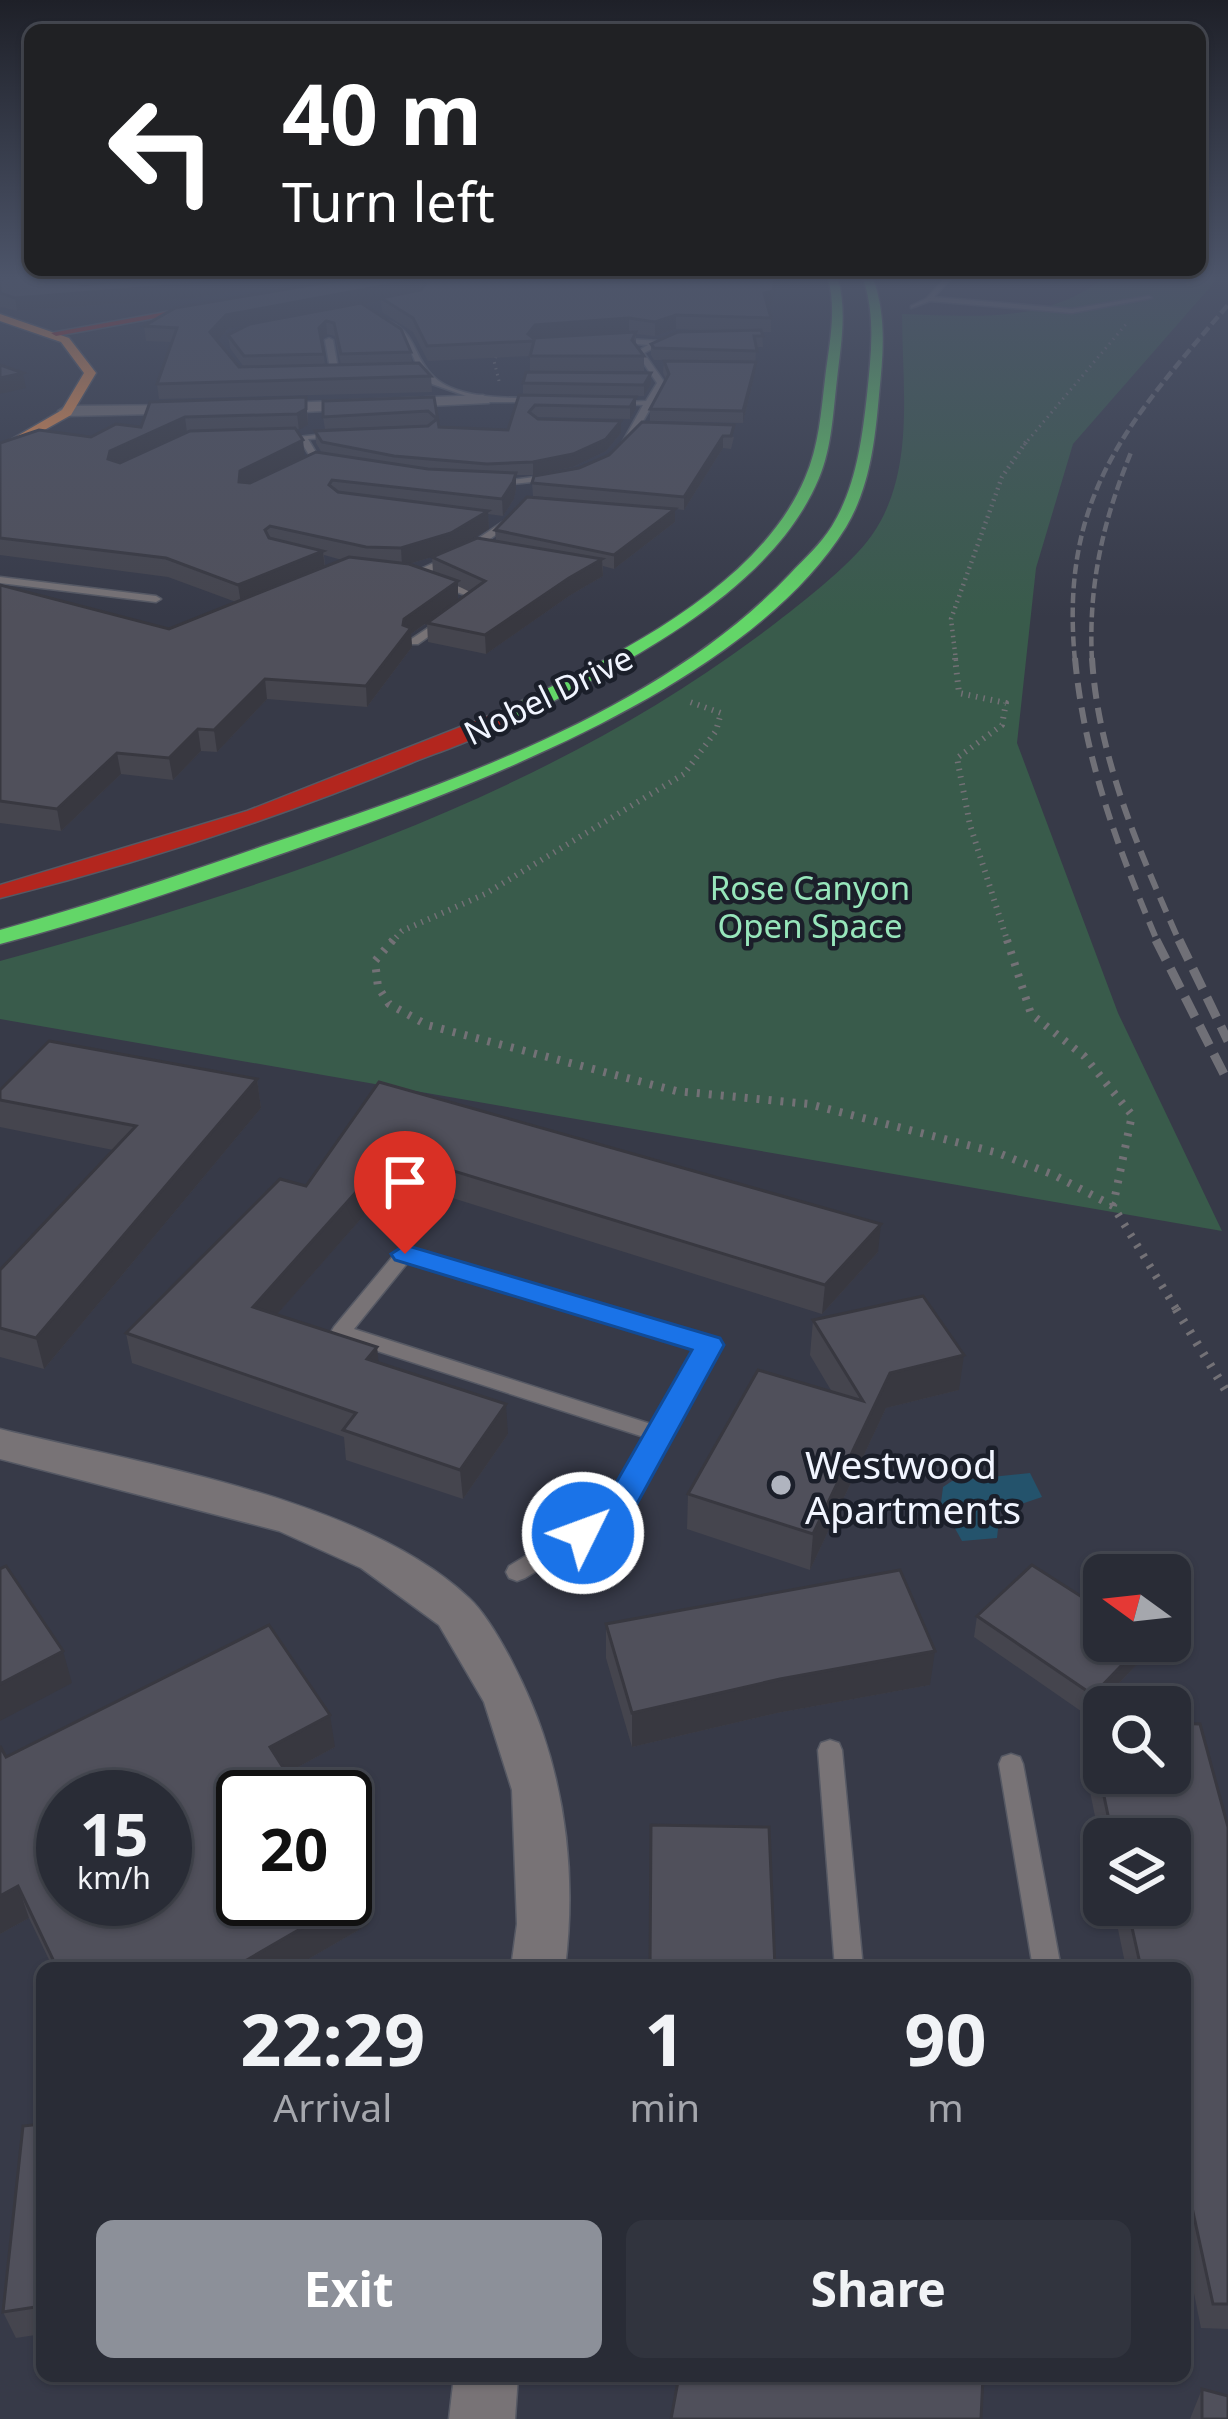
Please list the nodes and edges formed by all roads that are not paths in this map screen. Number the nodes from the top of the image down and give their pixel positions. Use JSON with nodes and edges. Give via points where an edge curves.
{"nodes":[{"id":1,"x":84,"y":391,"type":"edge"},
{"id":2,"x":433,"y":391,"type":"edge"},
{"id":3,"x":471,"y":391,"type":"edge"},
{"id":4,"x":656,"y":391,"type":"edge"},
{"id":5,"x":826,"y":391,"type":"edge"},
{"id":6,"x":875,"y":391,"type":"edge"},
{"id":7,"x":487,"y":395,"type":"junction"},
{"id":8,"x":439,"y":401,"type":"junction"},
{"id":9,"x":563,"y":401,"type":"edge"},
{"id":10,"x":594,"y":402,"type":"edge"},
{"id":11,"x":648,"y":403,"type":"junction"},
{"id":12,"x":243,"y":409,"type":"edge"},
{"id":13,"x":220,"y":410,"type":"edge"},
{"id":14,"x":66,"y":411,"type":"junction"},
{"id":15,"x":609,"y":426,"type":"edge"},
{"id":16,"x":633,"y":428,"type":"junction"},
{"id":17,"x":654,"y":428,"type":"edge"},
{"id":18,"x":316,"y":430,"type":"edge"},
{"id":19,"x":298,"y":434,"type":"junction"},
{"id":20,"x":349,"y":434,"type":"edge"},
{"id":21,"x":283,"y":437,"type":"edge"},
{"id":22,"x":0,"y":452,"type":"edge"},
{"id":23,"x":316,"y":461,"type":"junction"},
{"id":24,"x":601,"y":463,"type":"edge"},
{"id":25,"x":299,"y":464,"type":"edge"},
{"id":26,"x":350,"y":469,"type":"edge"},
{"id":27,"x":575,"y":473,"type":"edge"},
{"id":28,"x":527,"y":482,"type":"junction"},
{"id":29,"x":475,"y":483,"type":"edge"},
{"id":30,"x":487,"y":521,"type":"edge"},
{"id":31,"x":508,"y":524,"type":"junction"},
{"id":32,"x":475,"y":548,"type":"junction"},
{"id":33,"x":496,"y":551,"type":"edge"},
{"id":34,"x":390,"y":574,"type":"edge"},
{"id":35,"x":412,"y":575,"type":"junction"},
{"id":36,"x":0,"y":580,"type":"edge"},
{"id":37,"x":156,"y":599,"type":"dead end"},
{"id":38,"x":414,"y":642,"type":"edge"},
{"id":39,"x":0,"y":892,"type":"edge"},
{"id":40,"x":0,"y":937,"type":"edge"},
{"id":41,"x":659,"y":1434,"type":"junction"},
{"id":42,"x":0,"y":1444,"type":"edge"},
{"id":43,"x":518,"y":1572,"type":"dead end"},
{"id":44,"x":830,"y":1750,"type":"dead end"},
{"id":45,"x":1012,"y":1764,"type":"dead end"},
{"id":46,"x":539,"y":1962,"type":"edge"},
{"id":47,"x":848,"y":1962,"type":"edge"},
{"id":48,"x":1046,"y":1962,"type":"edge"},
{"id":49,"x":485,"y":2382,"type":"edge"},
{"id":50,"x":482,"y":2419,"type":"edge"}],
"edges":[{"from":1,"to":14,"type":"main road"},
{"from":2,"to":8,"type":"lane"},
{"from":3,"to":7,"type":"lane"},
{"from":4,"to":11,"type":"lane"},
{"from":5,"to":39,"type":"main road","name":"Nobel Drive","via":[[815,466],[780,531],[719,593],[630,652],[444,743],[181,839]]},
{"from":6,"to":40,"type":"main road","name":"Nobel Drive","via":[[866,470],[829,542],[775,600],[649,687],[416,796]]},
{"from":7,"to":8,"type":"street"},
{"from":7,"to":9,"type":"lane"},
{"from":8,"to":12,"type":"street"},
{"from":10,"to":11,"type":"lane"},
{"from":11,"to":16,"type":"lane"},
{"from":13,"to":14,"type":"street"},
{"from":14,"to":22,"type":"main road"},
{"from":15,"to":16,"type":"lane"},
{"from":16,"to":17,"type":"lane"},
{"from":16,"to":24,"type":"lane","via":[[620,452]]},
{"from":18,"to":19,"type":"lane"},
{"from":19,"to":20,"type":"lane"},
{"from":19,"to":21,"type":"lane"},
{"from":19,"to":23,"type":"lane"},
{"from":23,"to":25,"type":"lane"},
{"from":23,"to":26,"type":"lane"},
{"from":27,"to":28,"type":"lane"},
{"from":28,"to":29,"type":"lane"},
{"from":28,"to":31,"type":"lane"},
{"from":30,"to":31,"type":"lane"},
{"from":31,"to":32,"type":"lane"},
{"from":32,"to":33,"type":"lane"},
{"from":32,"to":35,"type":"lane"},
{"from":34,"to":35,"type":"lane"},
{"from":35,"to":38,"type":"lane","via":[[476,598]]},
{"from":36,"to":37,"type":"lane"},
{"from":41,"to":41,"type":"lane","via":[[709,1345],[405,1254],[341,1332]]},
{"from":41,"to":43,"type":"lane","via":[[615,1513]]},
{"from":42,"to":46,"type":"street","via":[[290,1518],[377,1556],[455,1612],[507,1698],[537,1790]]},
{"from":44,"to":47,"type":"lane"},
{"from":45,"to":48,"type":"lane"},
{"from":49,"to":50,"type":"street"}]}
